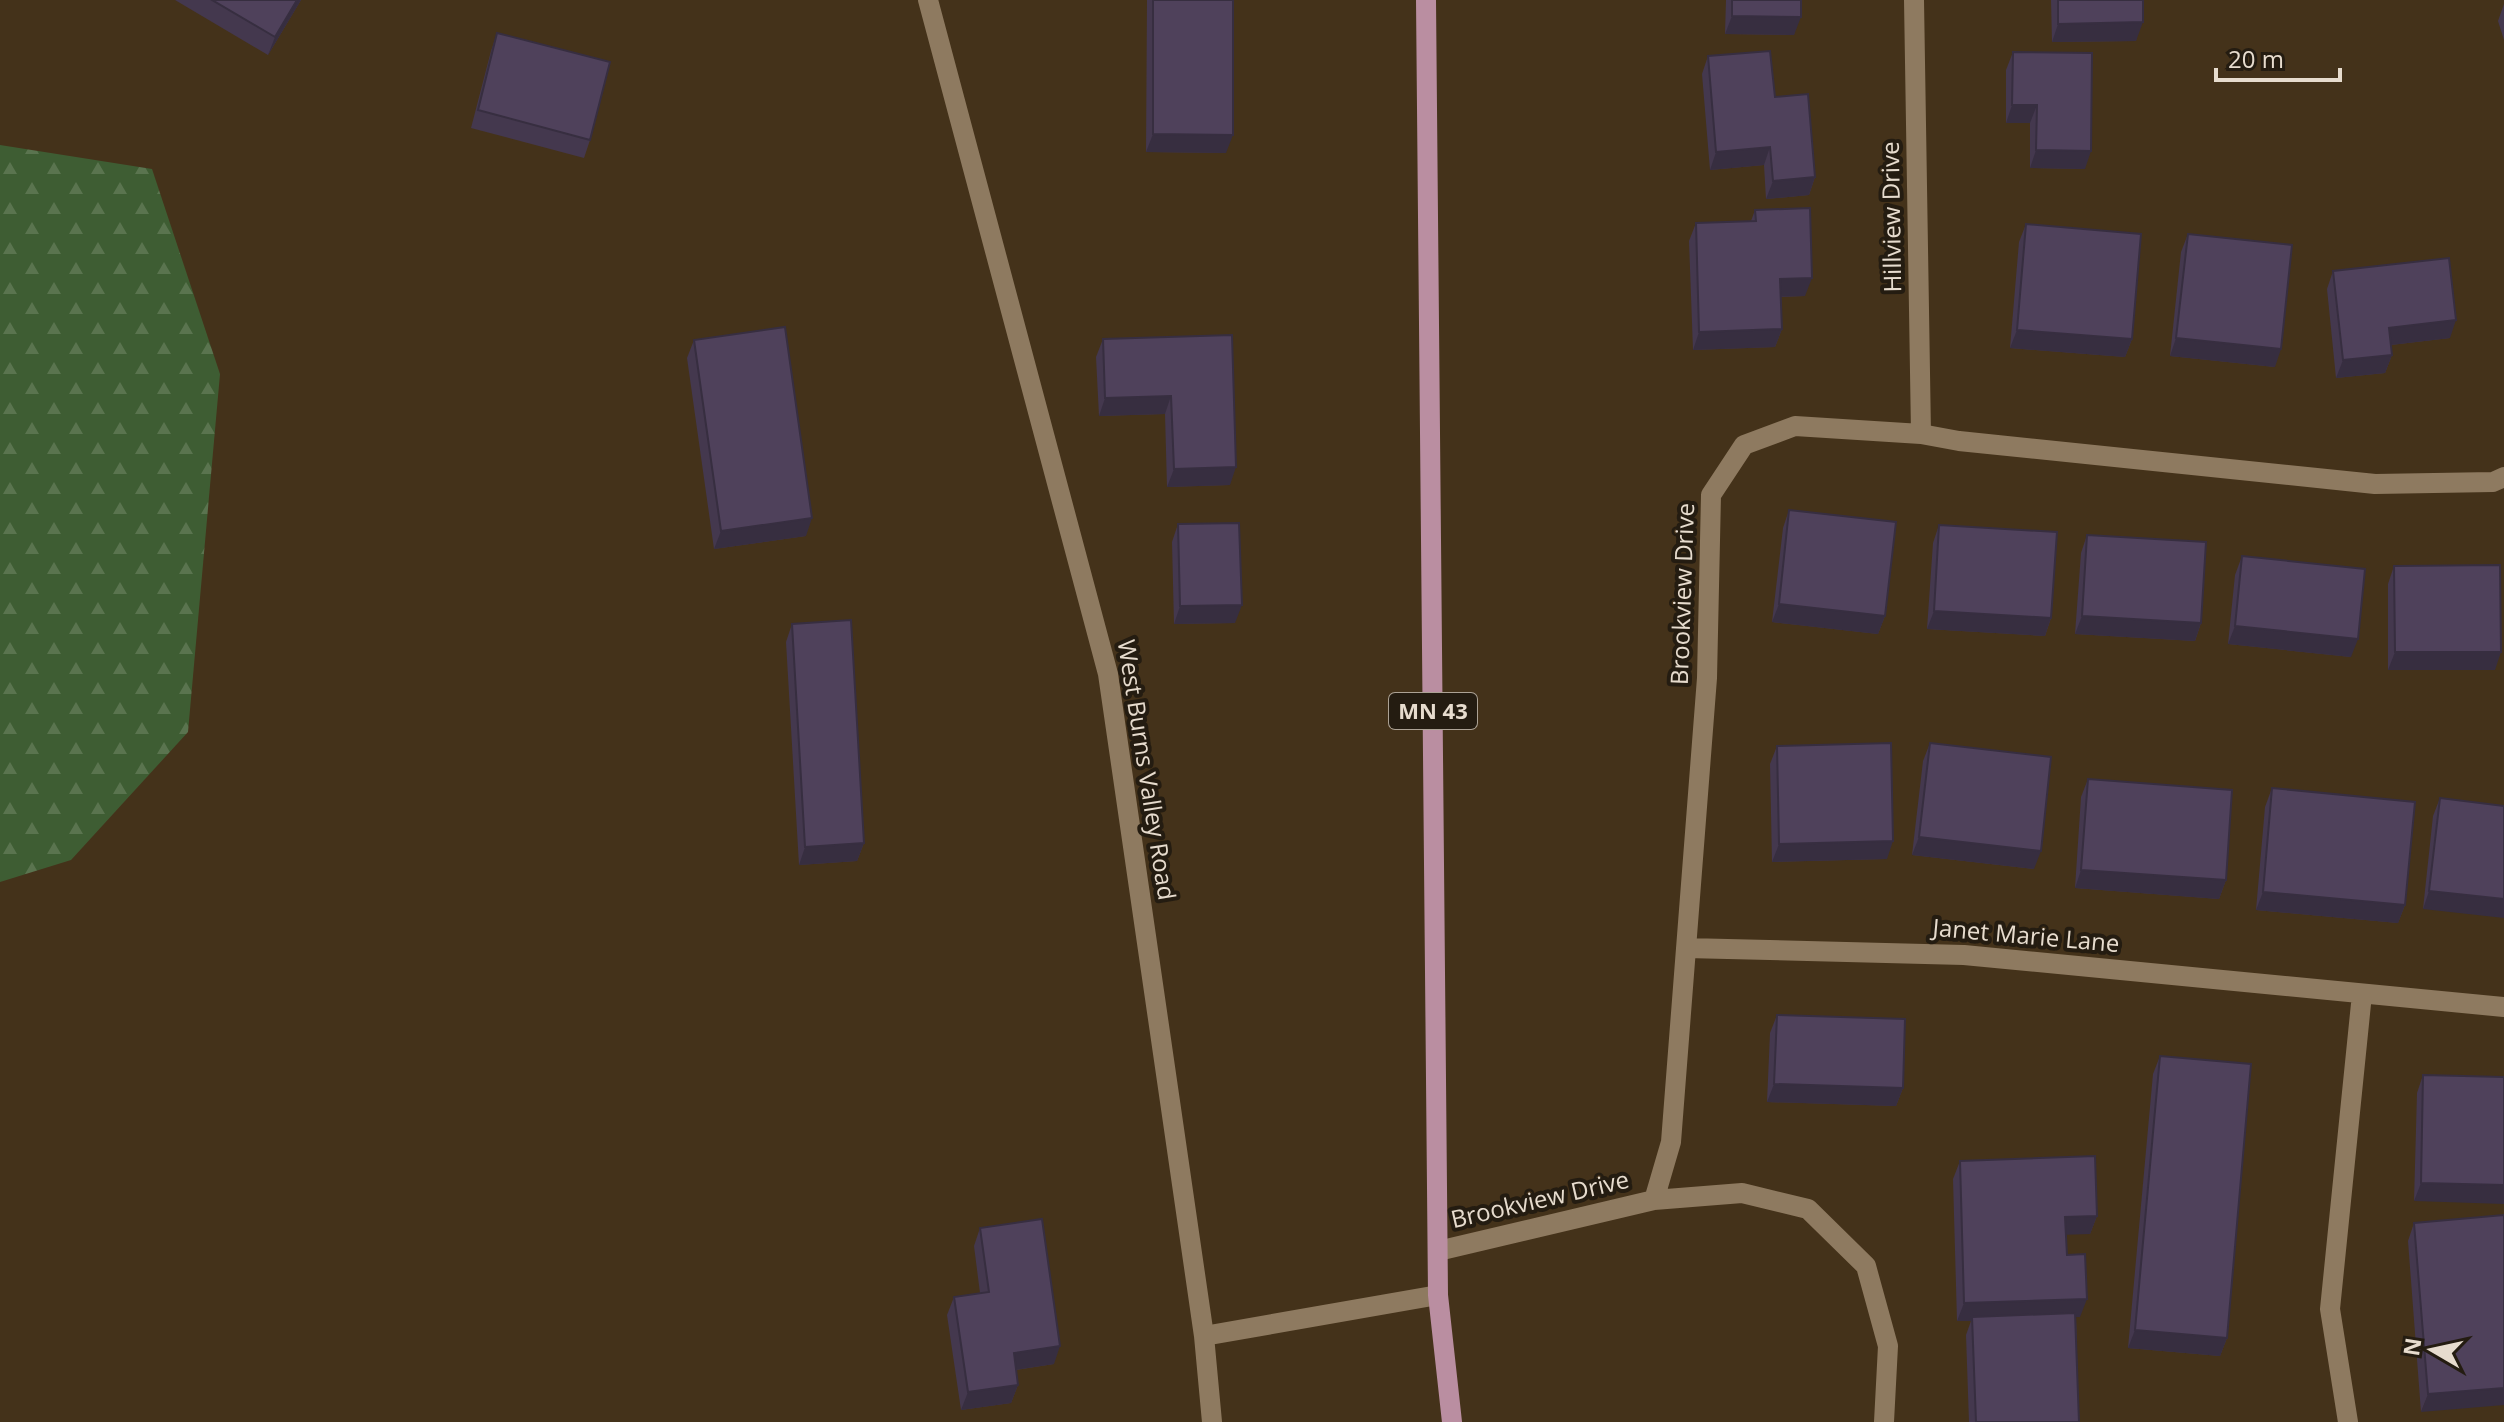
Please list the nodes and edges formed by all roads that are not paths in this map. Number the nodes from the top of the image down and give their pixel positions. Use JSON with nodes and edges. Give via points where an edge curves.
{"nodes":[{"id":1,"x":928,"y":0,"type":"edge"},
{"id":2,"x":1426,"y":0,"type":"edge"},
{"id":3,"x":1914,"y":0,"type":"edge"},
{"id":4,"x":1921,"y":434,"type":"junction"},
{"id":5,"x":2504,"y":477,"type":"edge"},
{"id":6,"x":1686,"y":948,"type":"junction"},
{"id":7,"x":2362,"y":994,"type":"junction"},
{"id":8,"x":2504,"y":1007,"type":"edge"},
{"id":9,"x":1654,"y":1200,"type":"junction"},
{"id":10,"x":1438,"y":1251,"type":"junction"},
{"id":11,"x":1438,"y":1295,"type":"junction"},
{"id":12,"x":1204,"y":1336,"type":"junction"},
{"id":13,"x":1212,"y":1422,"type":"edge"},
{"id":14,"x":1452,"y":1422,"type":"edge"},
{"id":15,"x":1884,"y":1422,"type":"edge"},
{"id":16,"x":2348,"y":1422,"type":"edge"}],
"edges":[{"from":1,"to":12,"type":"street","name":"West Burns Valley Road","via":[[1108,674]]},
{"from":2,"to":10,"type":"main road","number":"MN 43"},
{"from":3,"to":4,"type":"street","name":"Hillview Drive"},
{"from":4,"to":5,"type":"street","name":"Brookview Drive","via":[[2375,484],[2493,482]]},
{"from":4,"to":6,"type":"street","name":"Brookview Drive","via":[[1795,426],[1744,445],[1711,495],[1707,678]]},
{"from":6,"to":7,"type":"street","name":"Janet Marie Lane","via":[[1964,955]]},
{"from":6,"to":9,"type":"street","name":"Brookview Drive","via":[[1671,1142]]},
{"from":7,"to":8,"type":"street","name":"Janet Marie Lane"},
{"from":7,"to":16,"type":"street","via":[[2330,1309]]},
{"from":9,"to":10,"type":"street","name":"Brookview Drive"},
{"from":9,"to":15,"type":"street","via":[[1742,1193],[1808,1209],[1818,1218],[1866,1266],[1888,1346]]},
{"from":10,"to":11,"type":"main road","number":"MN 43"},
{"from":11,"to":12,"type":"street"},
{"from":11,"to":14,"type":"main road","number":"MN 43"},
{"from":12,"to":13,"type":"street","name":"West Burns Valley Road"}]}
